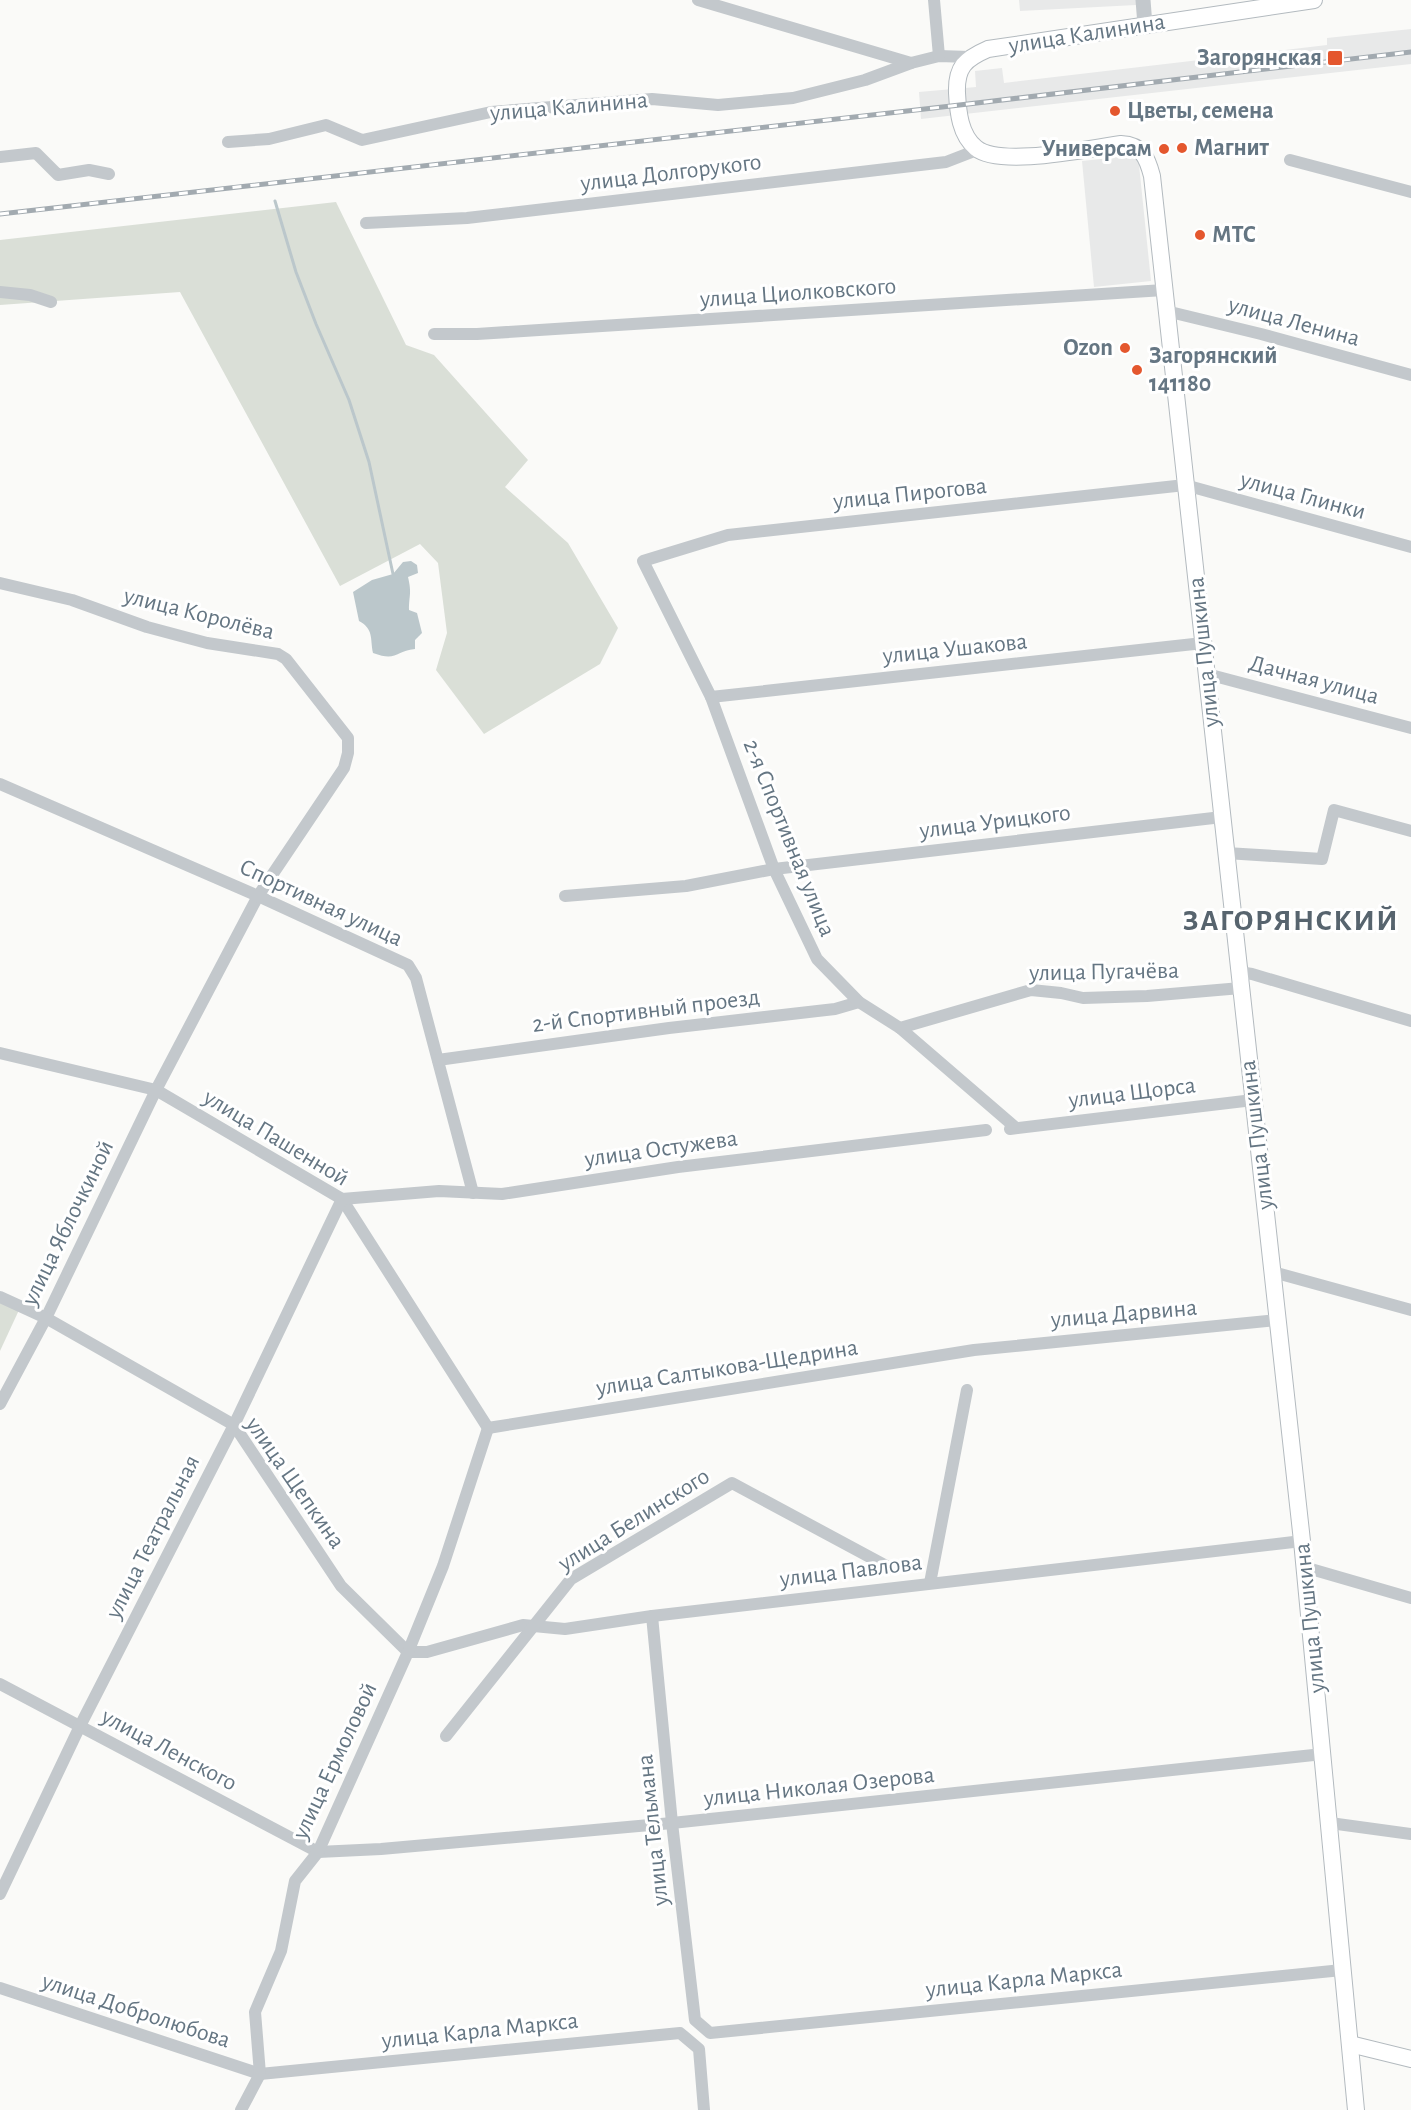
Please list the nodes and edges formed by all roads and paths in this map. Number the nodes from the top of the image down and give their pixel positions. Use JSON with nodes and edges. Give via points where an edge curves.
{"nodes":[{"id":1,"x":698,"y":0,"type":"edge"},
{"id":2,"x":934,"y":0,"type":"edge"},
{"id":3,"x":1143,"y":0,"type":"edge"},
{"id":4,"x":1314,"y":0,"type":"edge"},
{"id":5,"x":717,"y":2,"type":"edge"},
{"id":6,"x":1273,"y":3,"type":"edge"},
{"id":7,"x":1145,"y":25,"type":"junction"},
{"id":8,"x":939,"y":56,"type":"junction"},
{"id":9,"x":969,"y":57,"type":"junction"},
{"id":10,"x":911,"y":63,"type":"junction"},
{"id":11,"x":228,"y":142,"type":"dead end"},
{"id":12,"x":977,"y":150,"type":"junction"},
{"id":13,"x":0,"y":157,"type":"edge"},
{"id":14,"x":1290,"y":160,"type":"dead end"},
{"id":15,"x":109,"y":174,"type":"dead end"},
{"id":16,"x":1411,"y":192,"type":"edge"},
{"id":17,"x":366,"y":223,"type":"dead end"},
{"id":18,"x":1164,"y":290,"type":"junction"},
{"id":19,"x":0,"y":292,"type":"edge"},
{"id":20,"x":51,"y":302,"type":"dead end"},
{"id":21,"x":1166,"y":311,"type":"junction"},
{"id":22,"x":434,"y":334,"type":"dead end"},
{"id":23,"x":1411,"y":375,"type":"edge"},
{"id":24,"x":1185,"y":485,"type":"junction"},
{"id":25,"x":1411,"y":547,"type":"edge"},
{"id":26,"x":643,"y":561,"type":"joint"},
{"id":27,"x":0,"y":583,"type":"edge"},
{"id":28,"x":1203,"y":643,"type":"junction"},
{"id":29,"x":1207,"y":675,"type":"junction"},
{"id":30,"x":711,"y":697,"type":"junction"},
{"id":31,"x":1411,"y":728,"type":"edge"},
{"id":32,"x":0,"y":784,"type":"edge"},
{"id":33,"x":1222,"y":817,"type":"junction"},
{"id":34,"x":1411,"y":831,"type":"edge"},
{"id":35,"x":1226,"y":853,"type":"junction"},
{"id":36,"x":774,"y":869,"type":"junction"},
{"id":37,"x":258,"y":896,"type":"junction"},
{"id":38,"x":565,"y":896,"type":"dead end"},
{"id":39,"x":1240,"y":980,"type":"junction"},
{"id":40,"x":859,"y":1002,"type":"junction"},
{"id":41,"x":1411,"y":1021,"type":"edge"},
{"id":42,"x":900,"y":1028,"type":"junction"},
{"id":43,"x":0,"y":1053,"type":"edge"},
{"id":44,"x":438,"y":1060,"type":"junction"},
{"id":45,"x":156,"y":1090,"type":"junction"},
{"id":46,"x":1253,"y":1100,"type":"junction"},
{"id":47,"x":1010,"y":1129,"type":"joint"},
{"id":48,"x":986,"y":1130,"type":"dead end"},
{"id":49,"x":473,"y":1193,"type":"junction"},
{"id":50,"x":342,"y":1199,"type":"junction"},
{"id":51,"x":1273,"y":1272,"type":"junction"},
{"id":52,"x":0,"y":1297,"type":"edge"},
{"id":53,"x":1411,"y":1310,"type":"edge"},
{"id":54,"x":46,"y":1318,"type":"junction"},
{"id":55,"x":1278,"y":1320,"type":"junction"},
{"id":56,"x":974,"y":1350,"type":"joint"},
{"id":57,"x":967,"y":1390,"type":"dead end"},
{"id":58,"x":0,"y":1404,"type":"edge"},
{"id":59,"x":234,"y":1425,"type":"junction"},
{"id":60,"x":488,"y":1428,"type":"junction"},
{"id":61,"x":1302,"y":1541,"type":"junction"},
{"id":62,"x":1304,"y":1567,"type":"junction"},
{"id":63,"x":892,"y":1569,"type":"dead end"},
{"id":64,"x":930,"y":1583,"type":"junction"},
{"id":65,"x":1411,"y":1598,"type":"edge"},
{"id":66,"x":652,"y":1616,"type":"junction"},
{"id":67,"x":533,"y":1626,"type":"junction"},
{"id":68,"x":408,"y":1652,"type":"junction"},
{"id":69,"x":0,"y":1684,"type":"edge"},
{"id":70,"x":80,"y":1726,"type":"junction"},
{"id":71,"x":446,"y":1736,"type":"dead end"},
{"id":72,"x":1323,"y":1754,"type":"junction"},
{"id":73,"x":672,"y":1823,"type":"junction"},
{"id":74,"x":1330,"y":1823,"type":"junction"},
{"id":75,"x":1411,"y":1834,"type":"edge"},
{"id":76,"x":318,"y":1852,"type":"junction"},
{"id":77,"x":0,"y":1894,"type":"edge"},
{"id":78,"x":1342,"y":1970,"type":"junction"},
{"id":79,"x":0,"y":1988,"type":"edge"},
{"id":80,"x":710,"y":2032,"type":"joint"},
{"id":81,"x":1350,"y":2044,"type":"junction"},
{"id":82,"x":1411,"y":2059,"type":"edge"},
{"id":83,"x":260,"y":2074,"type":"junction"},
{"id":84,"x":241,"y":2110,"type":"edge"},
{"id":85,"x":704,"y":2110,"type":"edge"},
{"id":86,"x":1356,"y":2110,"type":"edge"}],
"edges":[{"from":1,"to":5,"type":"street"},
{"from":2,"to":8,"type":"street"},
{"from":3,"to":7,"type":"street"},
{"from":4,"to":6,"type":"main road","name":"улица Калинина"},
{"from":5,"to":10,"type":"street"},
{"from":6,"to":7,"type":"main road","name":"улица Калинина"},
{"from":7,"to":9,"type":"main road","name":"улица Калинина","via":[[988,49]]},
{"from":8,"to":9,"type":"street","name":"улица Калинина"},
{"from":8,"to":10,"type":"street","name":"улица Калинина"},
{"from":9,"to":12,"type":"main road","via":[[960,69],[957,99],[961,127]]},
{"from":10,"to":11,"type":"street","name":"улица Калинина","via":[[793,99],[718,105],[652,99],[491,112],[362,140],[326,125],[269,139]]},
{"from":12,"to":17,"type":"street","name":"улица Долгорукого","via":[[946,162],[467,218]]},
{"from":12,"to":18,"type":"main road","name":"улица Пушкина","via":[[1016,157],[1121,144],[1139,147],[1152,176]]},
{"from":13,"to":15,"type":"street","via":[[36,153],[58,175],[89,170]]},
{"from":14,"to":16,"type":"street"},
{"from":18,"to":21,"type":"main road","name":"улица Пушкина"},
{"from":18,"to":22,"type":"street","name":"улица Циолковского"},
{"from":19,"to":20,"type":"street"},
{"from":21,"to":23,"type":"street","name":"улица Ленина"},
{"from":21,"to":24,"type":"main road","name":"улица Пушкина"},
{"from":24,"to":25,"type":"street","name":"улица Глинки"},
{"from":24,"to":26,"type":"street","name":"улица Пирогова","via":[[728,535]]},
{"from":24,"to":28,"type":"main road","name":"улица Пушкина"},
{"from":26,"to":30,"type":"street","name":"2-я Спортивная улица"},
{"from":27,"to":37,"type":"street","name":"улица Королёва","via":[[72,600],[167,632],[227,647],[278,654],[286,659],[343,729],[348,738],[348,753],[333,788]]},
{"from":28,"to":29,"type":"main road","name":"улица Пушкина"},
{"from":28,"to":30,"type":"street","name":"улица Ушакова"},
{"from":29,"to":31,"type":"street","name":"Дачная улица"},
{"from":29,"to":33,"type":"main road","name":"улица Пушкина"},
{"from":30,"to":36,"type":"street","name":"2-я Спортивная улица"},
{"from":32,"to":37,"type":"street","name":"Спортивная улица"},
{"from":33,"to":35,"type":"main road","name":"улица Пушкина"},
{"from":33,"to":36,"type":"street","name":"улица Урицкого"},
{"from":34,"to":35,"type":"street","via":[[1334,810],[1322,859]]},
{"from":35,"to":39,"type":"main road","name":"улица Пушкина"},
{"from":36,"to":38,"type":"street","name":"улица Урицкого","via":[[686,886]]},
{"from":36,"to":40,"type":"street","name":"2-я Спортивная улица","via":[[817,959]]},
{"from":37,"to":44,"type":"street","name":"Спортивная улица","via":[[408,965],[416,978]]},
{"from":37,"to":45,"type":"street","name":"улица Королёва"},
{"from":39,"to":41,"type":"street","name":"улица Пугачёва","via":[[1252,974]]},
{"from":39,"to":42,"type":"street","name":"улица Пугачёва","via":[[1147,996],[1083,998],[1031,990]]},
{"from":39,"to":46,"type":"main road","name":"улица Пушкина"},
{"from":40,"to":42,"type":"street","name":"2-я Спортивная улица"},
{"from":40,"to":44,"type":"street","name":"2-й Спортивный проезд","via":[[835,1009]]},
{"from":42,"to":47,"type":"street","name":"2-я Спортивная улица"},
{"from":43,"to":45,"type":"street","name":"улица Пашенной"},
{"from":44,"to":49,"type":"street","name":"Спортивная улица"},
{"from":45,"to":50,"type":"street","name":"улица Пашенной"},
{"from":45,"to":54,"type":"street","name":"улица Яблочкиной"},
{"from":46,"to":47,"type":"street","name":"улица Щорса"},
{"from":46,"to":51,"type":"main road","name":"улица Пушкина"},
{"from":48,"to":49,"type":"street","name":"улица Остужева","via":[[678,1167],[502,1194]]},
{"from":49,"to":50,"type":"street","name":"улица Остужева","via":[[439,1191]]},
{"from":50,"to":59,"type":"street","name":"улица Театральная"},
{"from":50,"to":60,"type":"street","name":"улица Пашенной"},
{"from":51,"to":53,"type":"street"},
{"from":51,"to":55,"type":"main road","name":"улица Пушкина"},
{"from":52,"to":54,"type":"street","name":"улица Щепкина"},
{"from":54,"to":58,"type":"street","name":"улица Яблочкиной"},
{"from":54,"to":59,"type":"street","name":"улица Щепкина"},
{"from":55,"to":56,"type":"street","name":"улица Дарвина"},
{"from":55,"to":61,"type":"main road","name":"улица Пушкина"},
{"from":56,"to":60,"type":"street","name":"улица Салтыкова-Щедрина"},
{"from":57,"to":64,"type":"street"},
{"from":59,"to":68,"type":"street","name":"улица Щепкина","via":[[341,1586]]},
{"from":59,"to":70,"type":"street","name":"улица Театральная"},
{"from":60,"to":68,"type":"street","name":"улица Ермоловой","via":[[443,1566]]},
{"from":61,"to":62,"type":"main road","name":"улица Пушкина"},
{"from":61,"to":64,"type":"street","name":"улица Павлова"},
{"from":62,"to":65,"type":"street"},
{"from":62,"to":72,"type":"main road","name":"улица Пушкина"},
{"from":63,"to":67,"type":"street","name":"улица Белинского","via":[[732,1483],[571,1579]]},
{"from":64,"to":66,"type":"street","name":"улица Павлова"},
{"from":66,"to":67,"type":"street","name":"улица Павлова","via":[[565,1629]]},
{"from":66,"to":73,"type":"street","name":"улица Тельмана"},
{"from":67,"to":68,"type":"street","name":"улица Павлова","via":[[523,1625],[427,1652]]},
{"from":67,"to":71,"type":"street","name":"улица Белинского"},
{"from":68,"to":76,"type":"street","name":"улица Ермоловой"},
{"from":69,"to":70,"type":"street","name":"улица Ленского"},
{"from":70,"to":76,"type":"street","name":"улица Ленского"},
{"from":70,"to":77,"type":"street","name":"улица Театральная"},
{"from":72,"to":73,"type":"street","name":"улица Николая Озерова"},
{"from":72,"to":74,"type":"main road","name":"улица Пушкина"},
{"from":73,"to":76,"type":"street","name":"улица Николая Озерова"},
{"from":73,"to":80,"type":"street","name":"улица Тельмана","via":[[695,2020]]},
{"from":74,"to":75,"type":"street"},
{"from":74,"to":78,"type":"main road","name":"улица Пушкина"},
{"from":76,"to":83,"type":"street","name":"улица Ермоловой","via":[[295,1881],[281,1951],[255,2012]]},
{"from":78,"to":80,"type":"street","name":"улица Карла Маркса"},
{"from":78,"to":81,"type":"main road","name":"улица Пушкина"},
{"from":79,"to":83,"type":"street","name":"улица Добролюбова"},
{"from":81,"to":82,"type":"main road"},
{"from":81,"to":86,"type":"main road","name":"улица Пушкина"},
{"from":83,"to":84,"type":"street"},
{"from":83,"to":85,"type":"street","name":"улица Карла Маркса","via":[[680,2033],[699,2049]]}]}
